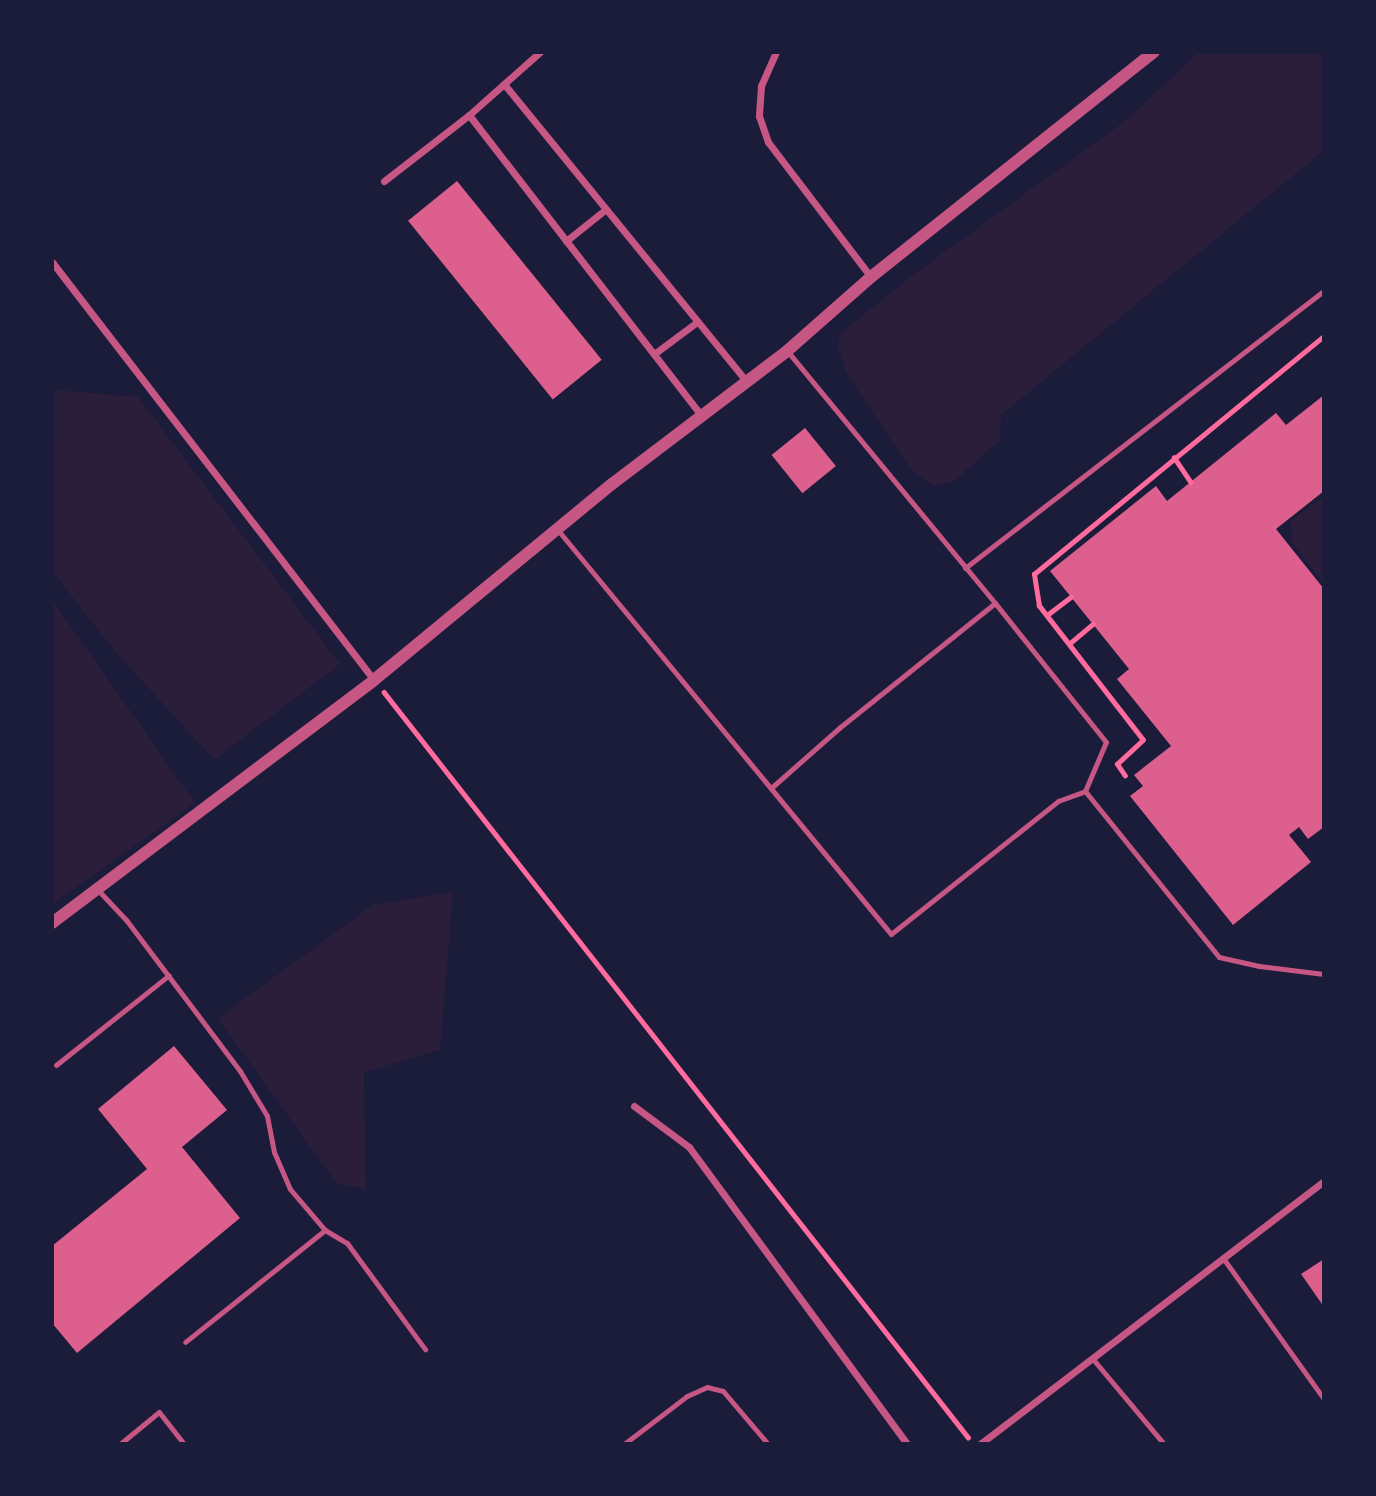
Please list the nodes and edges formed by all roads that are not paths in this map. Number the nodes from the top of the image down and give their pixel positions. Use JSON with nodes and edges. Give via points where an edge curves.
{"nodes":[{"id":1,"x":540,"y":52,"type":"edge"},
{"id":2,"x":776,"y":52,"type":"edge"},
{"id":3,"x":1154,"y":52,"type":"edge"},
{"id":4,"x":504,"y":84,"type":"junction"},
{"id":5,"x":469,"y":115,"type":"junction"},
{"id":6,"x":384,"y":181,"type":"dead end"},
{"id":7,"x":606,"y":209,"type":"junction"},
{"id":8,"x":566,"y":241,"type":"junction"},
{"id":9,"x":52,"y":262,"type":"edge"},
{"id":10,"x":871,"y":277,"type":"junction"},
{"id":11,"x":1324,"y":291,"type":"edge"},
{"id":12,"x":697,"y":322,"type":"junction"},
{"id":13,"x":787,"y":351,"type":"junction"},
{"id":14,"x":654,"y":354,"type":"junction"},
{"id":15,"x":747,"y":382,"type":"junction"},
{"id":16,"x":702,"y":416,"type":"junction"},
{"id":17,"x":557,"y":529,"type":"junction"},
{"id":18,"x":965,"y":568,"type":"junction"},
{"id":19,"x":995,"y":603,"type":"junction"},
{"id":20,"x":374,"y":680,"type":"junction"},
{"id":21,"x":771,"y":788,"type":"junction"},
{"id":22,"x":1085,"y":791,"type":"junction"},
{"id":23,"x":97,"y":889,"type":"junction"},
{"id":24,"x":52,"y":923,"type":"edge"},
{"id":25,"x":1324,"y":974,"type":"edge"},
{"id":26,"x":169,"y":975,"type":"junction"},
{"id":27,"x":56,"y":1065,"type":"dead end"},
{"id":28,"x":634,"y":1106,"type":"dead end"},
{"id":29,"x":1322,"y":1182,"type":"edge"},
{"id":30,"x":325,"y":1230,"type":"junction"},
{"id":31,"x":1223,"y":1258,"type":"junction"},
{"id":32,"x":185,"y":1342,"type":"dead end"},
{"id":33,"x":425,"y":1349,"type":"dead end"},
{"id":34,"x":1091,"y":1358,"type":"junction"},
{"id":35,"x":1324,"y":1399,"type":"edge"},
{"id":36,"x":120,"y":1444,"type":"edge"},
{"id":37,"x":184,"y":1444,"type":"edge"},
{"id":38,"x":624,"y":1444,"type":"edge"},
{"id":39,"x":768,"y":1444,"type":"edge"},
{"id":40,"x":907,"y":1444,"type":"edge"},
{"id":41,"x":980,"y":1444,"type":"edge"},
{"id":42,"x":1164,"y":1444,"type":"edge"}],
"edges":[{"from":1,"to":4,"type":"street"},
{"from":2,"to":10,"type":"street","via":[[761,86],[759,116],[768,142]]},
{"from":3,"to":10,"type":"street"},
{"from":4,"to":5,"type":"street"},
{"from":4,"to":7,"type":"street"},
{"from":5,"to":6,"type":"street"},
{"from":5,"to":8,"type":"street"},
{"from":7,"to":8,"type":"street"},
{"from":7,"to":12,"type":"street"},
{"from":8,"to":14,"type":"street"},
{"from":9,"to":20,"type":"street"},
{"from":10,"to":13,"type":"street"},
{"from":11,"to":18,"type":"lane"},
{"from":12,"to":14,"type":"street"},
{"from":12,"to":15,"type":"street"},
{"from":13,"to":15,"type":"street"},
{"from":13,"to":18,"type":"lane"},
{"from":14,"to":16,"type":"street"},
{"from":15,"to":16,"type":"street"},
{"from":16,"to":17,"type":"street"},
{"from":17,"to":20,"type":"street"},
{"from":17,"to":21,"type":"lane"},
{"from":18,"to":19,"type":"lane"},
{"from":19,"to":21,"type":"lane"},
{"from":19,"to":22,"type":"lane","via":[[1106,742]]},
{"from":20,"to":23,"type":"street"},
{"from":21,"to":22,"type":"lane","via":[[891,934],[1058,801]]},
{"from":22,"to":25,"type":"lane","via":[[1219,957]]},
{"from":23,"to":24,"type":"street"},
{"from":23,"to":26,"type":"lane"},
{"from":26,"to":27,"type":"lane"},
{"from":26,"to":30,"type":"lane","via":[[240,1071],[267,1116],[274,1152],[290,1189]]},
{"from":28,"to":40,"type":"street","via":[[689,1147]]},
{"from":29,"to":31,"type":"street"},
{"from":30,"to":32,"type":"lane"},
{"from":30,"to":33,"type":"lane","via":[[347,1243]]},
{"from":31,"to":34,"type":"street"},
{"from":31,"to":35,"type":"lane"},
{"from":34,"to":41,"type":"street"},
{"from":34,"to":42,"type":"lane"},
{"from":36,"to":37,"type":"lane","via":[[159,1412]]},
{"from":38,"to":39,"type":"lane","via":[[687,1396],[707,1387],[723,1391]]}]}
